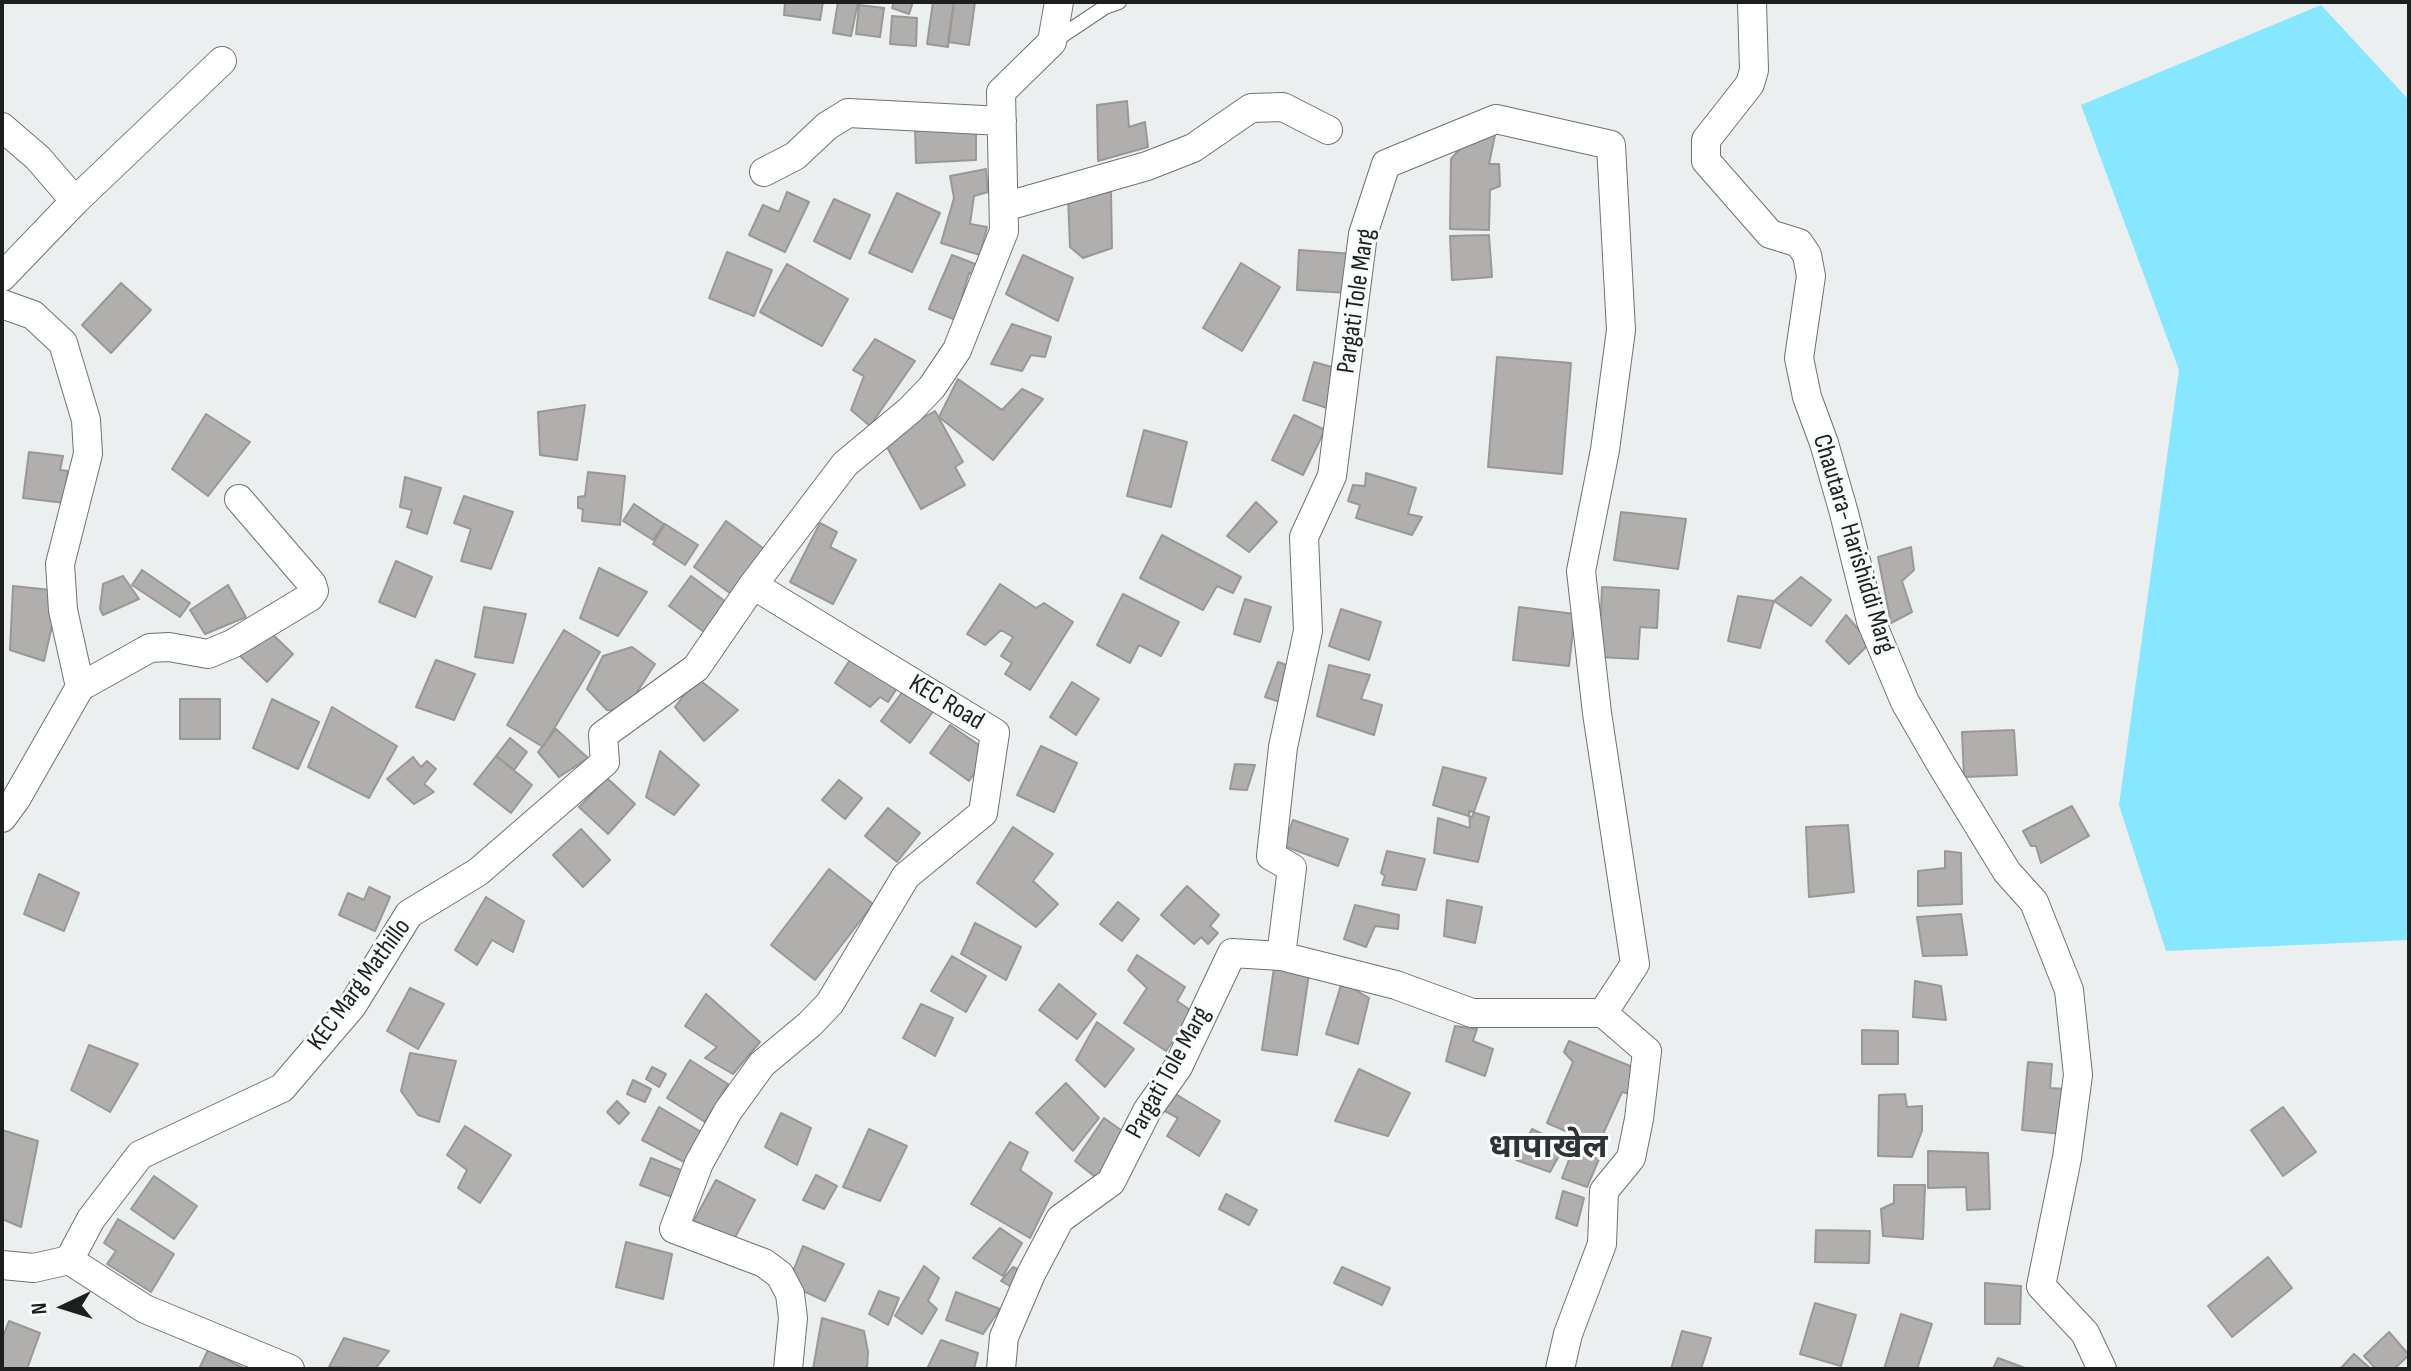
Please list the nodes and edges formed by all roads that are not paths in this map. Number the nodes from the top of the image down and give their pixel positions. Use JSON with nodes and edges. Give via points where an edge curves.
{"nodes":[{"id":1,"x":1059,"y":2,"type":"edge"},
{"id":2,"x":1119,"y":2,"type":"edge"},
{"id":3,"x":1752,"y":2,"type":"edge"},
{"id":4,"x":1052,"y":42,"type":"junction"},
{"id":5,"x":222,"y":61,"type":"dead end"},
{"id":6,"x":1002,"y":121,"type":"junction"},
{"id":7,"x":2,"y":127,"type":"edge"},
{"id":8,"x":1328,"y":130,"type":"dead end"},
{"id":9,"x":764,"y":172,"type":"dead end"},
{"id":10,"x":75,"y":201,"type":"junction"},
{"id":11,"x":1004,"y":207,"type":"junction"},
{"id":12,"x":2,"y":277,"type":"edge"},
{"id":13,"x":2,"y":304,"type":"edge"},
{"id":14,"x":239,"y":499,"type":"dead end"},
{"id":15,"x":753,"y":585,"type":"junction"},
{"id":16,"x":80,"y":687,"type":"junction"},
{"id":17,"x":2,"y":818,"type":"edge"},
{"id":18,"x":1281,"y":956,"type":"junction"},
{"id":19,"x":1603,"y":1013,"type":"junction"},
{"id":20,"x":69,"y":1260,"type":"junction"},
{"id":21,"x":2,"y":1265,"type":"edge"},
{"id":22,"x":290,"y":1369,"type":"edge"},
{"id":23,"x":788,"y":1369,"type":"edge"},
{"id":24,"x":1001,"y":1369,"type":"edge"},
{"id":25,"x":1560,"y":1369,"type":"edge"},
{"id":26,"x":2102,"y":1369,"type":"edge"}],
"edges":[{"from":1,"to":4,"type":"street"},
{"from":2,"to":4,"type":"lane"},
{"from":3,"to":26,"type":"street","name":"Chautara- Harishiddi Marg","via":[[1750,84],[1706,140],[1706,161],[1770,234],[1799,243],[1807,255],[1811,276],[1799,358],[1871,621],[1905,702],[1942,766],[2007,872],[2034,902],[2069,990],[2078,1075],[2041,1286],[2085,1333]]},
{"from":4,"to":6,"type":"street","via":[[1001,92]]},
{"from":5,"to":10,"type":"street"},
{"from":6,"to":9,"type":"street","via":[[848,113],[795,156]]},
{"from":6,"to":11,"type":"street"},
{"from":7,"to":10,"type":"street"},
{"from":8,"to":11,"type":"street","via":[[1283,107],[1251,108],[1193,148],[1159,162]]},
{"from":10,"to":12,"type":"street"},
{"from":11,"to":15,"type":"street","via":[[1004,231],[957,350],[910,410],[845,464]]},
{"from":13,"to":16,"type":"street","via":[[33,315],[63,343],[86,420],[88,454],[60,564],[63,610]]},
{"from":14,"to":16,"type":"street","via":[[312,584],[310,597],[208,654],[150,648]]},
{"from":15,"to":20,"type":"street","name":"KEC Marg Mathillo","via":[[696,668],[603,735],[605,762],[478,872],[409,914],[352,1006],[282,1088],[140,1155],[91,1219]]},
{"from":15,"to":23,"type":"street","name":"KEC Road","via":[[995,733],[983,813],[906,876],[830,1003],[762,1064],[699,1163],[674,1229],[764,1263],[780,1275],[790,1294],[793,1318]]},
{"from":16,"to":17,"type":"street"},
{"from":18,"to":19,"type":"street","via":[[1396,985],[1472,1013]]},
{"from":18,"to":19,"type":"street","name":"Pargati Tole Marg","via":[[1292,868],[1271,856],[1283,747],[1308,631],[1304,537],[1332,476],[1363,234],[1386,164],[1496,119],[1611,145],[1621,330],[1581,571],[1635,964]]},
{"from":18,"to":24,"type":"street","name":"Pargati Tole Marg","via":[[1232,953],[1178,1067],[1147,1111],[1111,1182],[1060,1219],[1004,1337]]},
{"from":19,"to":25,"type":"street","via":[[1647,1051],[1639,1119],[1631,1158],[1604,1191],[1602,1244]]},
{"from":20,"to":21,"type":"street","via":[[34,1268]]},
{"from":20,"to":22,"type":"street","via":[[145,1309]]}]}
